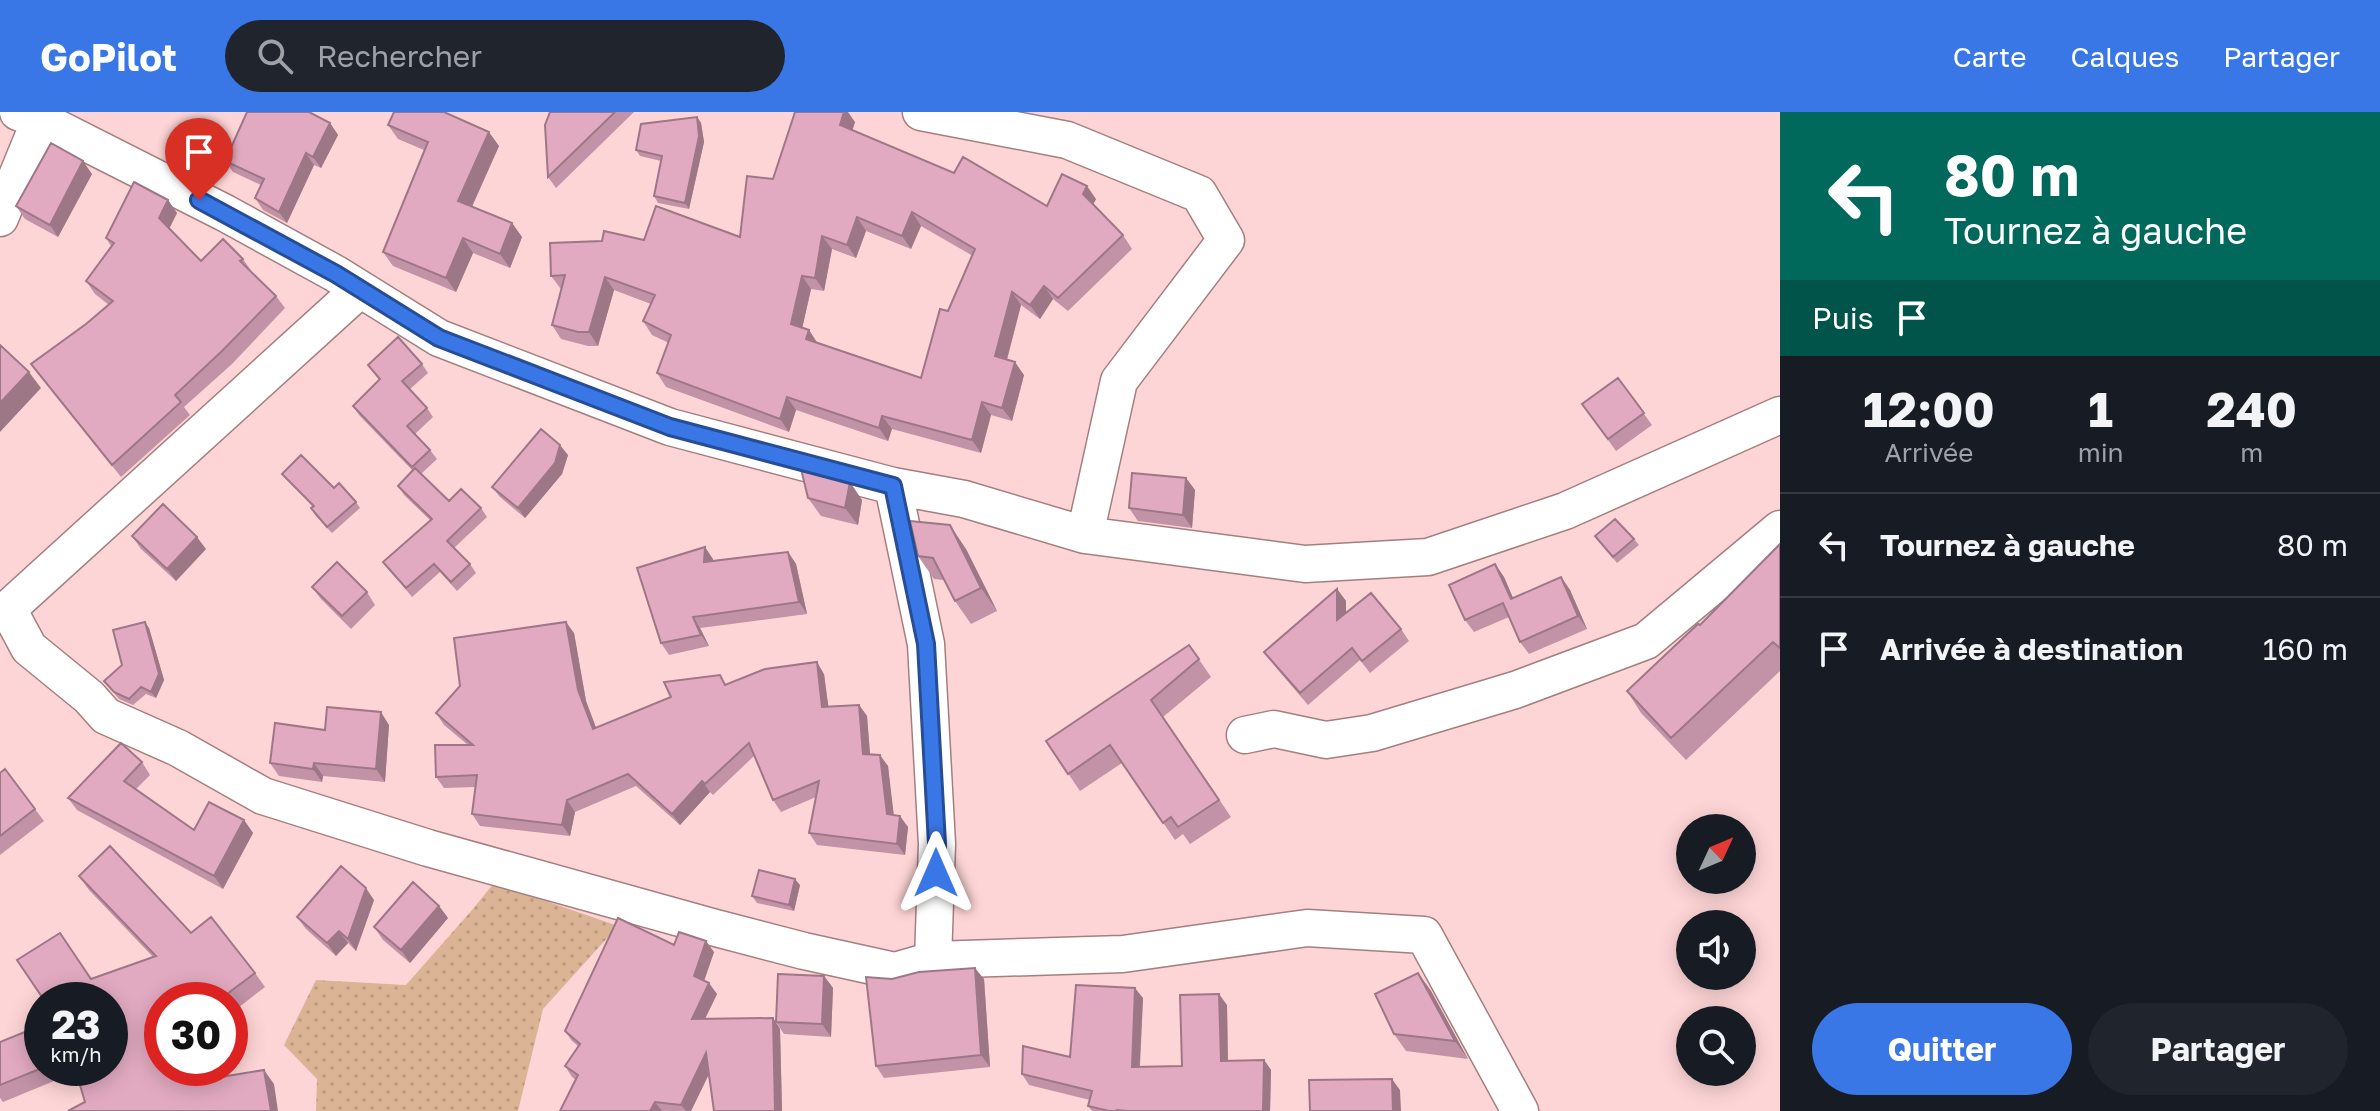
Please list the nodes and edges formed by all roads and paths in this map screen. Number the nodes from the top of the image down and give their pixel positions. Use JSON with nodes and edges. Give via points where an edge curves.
{"nodes":[{"id":1,"x":921,"y":112,"type":"edge"},
{"id":2,"x":29,"y":116,"type":"edge"},
{"id":3,"x":0,"y":218,"type":"edge"},
{"id":4,"x":359,"y":290,"type":"junction"},
{"id":5,"x":1780,"y":415,"type":"edge"},
{"id":6,"x":893,"y":486,"type":"junction"},
{"id":7,"x":1780,"y":529,"type":"edge"},
{"id":8,"x":1085,"y":535,"type":"junction"},
{"id":9,"x":1245,"y":735,"type":"dead end"},
{"id":10,"x":933,"y":960,"type":"junction"},
{"id":11,"x":1520,"y":1111,"type":"edge"}],
"edges":[{"from":1,"to":8,"type":"street","via":[[1067,140],[1199,194],[1226,240],[1119,381]]},
{"from":2,"to":3,"type":"street"},
{"from":2,"to":4,"type":"street","via":[[225,213]]},
{"from":4,"to":6,"type":"street","via":[[439,338],[670,427]]},
{"from":4,"to":10,"type":"street","via":[[8,609],[29,648],[106,716],[178,748],[263,796],[428,848],[804,951],[895,971]]},
{"from":5,"to":8,"type":"street","via":[[1565,511],[1428,557],[1305,564]]},
{"from":6,"to":8,"type":"street","via":[[964,499]]},
{"from":6,"to":10,"type":"street","via":[[926,644],[937,844]]},
{"from":7,"to":9,"type":"street","via":[[1646,641],[1515,690],[1372,733],[1326,740],[1274,729]]},
{"from":10,"to":11,"type":"street","via":[[1123,954],[1307,928],[1424,935]]}]}
